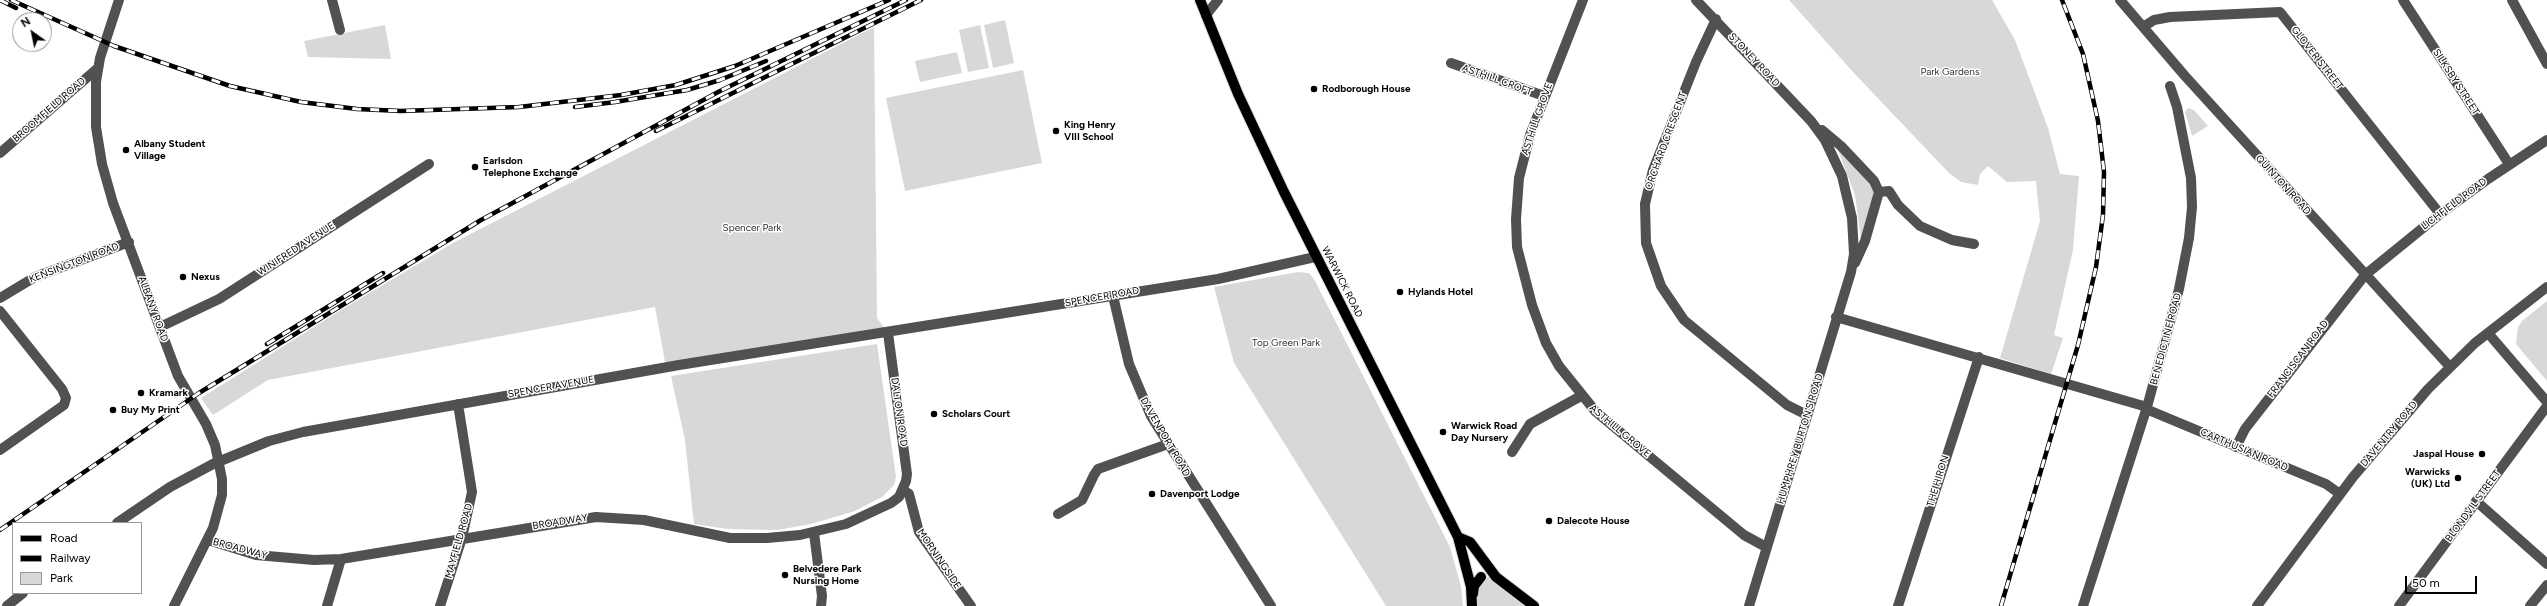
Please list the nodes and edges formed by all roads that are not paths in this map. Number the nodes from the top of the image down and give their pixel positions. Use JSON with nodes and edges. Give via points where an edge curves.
{"nodes":[{"id":1,"x":119,"y":0,"type":"edge"},
{"id":2,"x":332,"y":0,"type":"edge"},
{"id":3,"x":1200,"y":0,"type":"edge"},
{"id":4,"x":1218,"y":0,"type":"edge"},
{"id":5,"x":1583,"y":0,"type":"edge"},
{"id":6,"x":1696,"y":0,"type":"edge"},
{"id":7,"x":2120,"y":0,"type":"edge"},
{"id":8,"x":2403,"y":0,"type":"edge"},
{"id":9,"x":2512,"y":0,"type":"edge"},
{"id":10,"x":1206,"y":15,"type":"junction"},
{"id":11,"x":1716,"y":19,"type":"junction"},
{"id":12,"x":2143,"y":27,"type":"junction"},
{"id":13,"x":340,"y":30,"type":"dead end"},
{"id":14,"x":1451,"y":63,"type":"dead end"},
{"id":15,"x":2547,"y":64,"type":"edge"},
{"id":16,"x":98,"y":68,"type":"junction"},
{"id":17,"x":2170,"y":86,"type":"dead end"},
{"id":18,"x":1544,"y":96,"type":"junction"},
{"id":19,"x":1811,"y":121,"type":"junction"},
{"id":20,"x":2547,"y":140,"type":"edge"},
{"id":21,"x":0,"y":153,"type":"edge"},
{"id":22,"x":429,"y":164,"type":"dead end"},
{"id":23,"x":2509,"y":164,"type":"junction"},
{"id":24,"x":1879,"y":192,"type":"junction"},
{"id":25,"x":1850,"y":205,"type":"joint"},
{"id":26,"x":2440,"y":214,"type":"junction"},
{"id":27,"x":128,"y":242,"type":"junction"},
{"id":28,"x":1974,"y":244,"type":"dead end"},
{"id":29,"x":1315,"y":257,"type":"junction"},
{"id":30,"x":1851,"y":272,"type":"junction"},
{"id":31,"x":2365,"y":275,"type":"junction"},
{"id":32,"x":2547,"y":287,"type":"edge"},
{"id":33,"x":1113,"y":296,"type":"junction"},
{"id":34,"x":0,"y":298,"type":"edge"},
{"id":35,"x":0,"y":311,"type":"edge"},
{"id":36,"x":1836,"y":317,"type":"junction"},
{"id":37,"x":160,"y":327,"type":"junction"},
{"id":38,"x":888,"y":333,"type":"junction"},
{"id":39,"x":2488,"y":333,"type":"junction"},
{"id":40,"x":1979,"y":357,"type":"junction"},
{"id":41,"x":2450,"y":367,"type":"junction"},
{"id":42,"x":1581,"y":396,"type":"junction"},
{"id":43,"x":2547,"y":402,"type":"edge"},
{"id":44,"x":458,"y":404,"type":"junction"},
{"id":45,"x":2547,"y":406,"type":"edge"},
{"id":46,"x":2146,"y":408,"type":"junction"},
{"id":47,"x":1807,"y":415,"type":"junction"},
{"id":48,"x":1168,"y":444,"type":"junction"},
{"id":49,"x":2236,"y":447,"type":"junction"},
{"id":50,"x":0,"y":450,"type":"edge"},
{"id":51,"x":1512,"y":452,"type":"dead end"},
{"id":52,"x":220,"y":461,"type":"junction"},
{"id":53,"x":903,"y":490,"type":"junction"},
{"id":54,"x":2340,"y":494,"type":"junction"},
{"id":55,"x":2476,"y":501,"type":"junction"},
{"id":56,"x":1058,"y":514,"type":"dead end"},
{"id":57,"x":118,"y":522,"type":"edge"},
{"id":58,"x":814,"y":533,"type":"junction"},
{"id":59,"x":1458,"y":537,"type":"junction"},
{"id":60,"x":462,"y":538,"type":"junction"},
{"id":61,"x":208,"y":540,"type":"junction"},
{"id":62,"x":1766,"y":547,"type":"junction"},
{"id":63,"x":341,"y":559,"type":"junction"},
{"id":64,"x":2547,"y":564,"type":"edge"},
{"id":65,"x":1466,"y":571,"type":"junction"},
{"id":66,"x":1481,"y":577,"type":"junction"},
{"id":67,"x":1496,"y":577,"type":"junction"},
{"id":68,"x":2090,"y":585,"type":"junction"},
{"id":69,"x":2547,"y":585,"type":"edge"},
{"id":70,"x":22,"y":594,"type":"edge"},
{"id":71,"x":7,"y":606,"type":"edge"},
{"id":72,"x":174,"y":606,"type":"edge"},
{"id":73,"x":327,"y":606,"type":"edge"},
{"id":74,"x":440,"y":606,"type":"edge"},
{"id":75,"x":821,"y":606,"type":"edge"},
{"id":76,"x":971,"y":606,"type":"edge"},
{"id":77,"x":1271,"y":606,"type":"edge"},
{"id":78,"x":1472,"y":606,"type":"edge"},
{"id":79,"x":1534,"y":606,"type":"edge"},
{"id":80,"x":1749,"y":606,"type":"edge"},
{"id":81,"x":1898,"y":606,"type":"edge"},
{"id":82,"x":2083,"y":606,"type":"edge"},
{"id":83,"x":2091,"y":606,"type":"edge"},
{"id":84,"x":2257,"y":606,"type":"edge"},
{"id":85,"x":2399,"y":606,"type":"edge"},
{"id":86,"x":2530,"y":606,"type":"edge"}],
"edges":[{"from":1,"to":16,"type":"street","name":"ALBANY ROAD"},
{"from":2,"to":13,"type":"street"},
{"from":3,"to":10,"type":"main road","name":"WARWICK ROAD"},
{"from":4,"to":10,"type":"street"},
{"from":5,"to":18,"type":"street","name":"ASTHILL GROVE"},
{"from":6,"to":11,"type":"street","name":"STONEY ROAD"},
{"from":7,"to":12,"type":"street","name":"QUINTON ROAD"},
{"from":8,"to":23,"type":"street","name":"SILKSBY STREET"},
{"from":9,"to":15,"type":"street"},
{"from":10,"to":29,"type":"main road","name":"WARWICK ROAD","via":[[1238,94]]},
{"from":11,"to":19,"type":"street","name":"STONEY ROAD"},
{"from":11,"to":47,"type":"street","name":"ORCHARD CRESCENT","via":[[1653,170],[1645,204],[1646,243],[1661,286],[1684,320],[1787,406]]},
{"from":12,"to":26,"type":"street","name":"GLOVER STREET","via":[[2154,20],[2170,17],[2280,12]]},
{"from":12,"to":31,"type":"street","name":"QUINTON ROAD"},
{"from":14,"to":18,"type":"street","name":"ASTHILL CROFT"},
{"from":16,"to":21,"type":"street","name":"BROOMFIELD ROAD"},
{"from":16,"to":27,"type":"street","name":"ALBANY ROAD","via":[[95,109],[98,144],[107,184]]},
{"from":17,"to":46,"type":"street","name":"BENEDICTINE ROAD","via":[[2190,168],[2192,207],[2179,289]]},
{"from":18,"to":42,"type":"street","name":"ASTHILL GROVE","via":[[1525,150],[1519,178],[1516,212],[1517,247],[1524,280],[1542,335],[1559,366]]},
{"from":19,"to":24,"type":"street","name":"STONEY ROAD","via":[[1874,180]]},
{"from":19,"to":25,"type":"street","name":"STONEY ROAD","via":[[1834,156]]},
{"from":20,"to":23,"type":"street","name":"LICHFIELD ROAD"},
{"from":22,"to":37,"type":"street","name":"WINIFRED AVENUE","via":[[219,299]]},
{"from":23,"to":26,"type":"street","name":"LICHFIELD ROAD"},
{"from":24,"to":28,"type":"street","via":[[1889,191],[1898,205],[1920,226],[1952,240]]},
{"from":24,"to":30,"type":"street","name":"HUMPHREY BURTON'S ROAD","via":[[1865,241]]},
{"from":25,"to":30,"type":"street","name":"HUMPHREY BURTON'S ROAD","via":[[1854,241]]},
{"from":26,"to":31,"type":"street","name":"LICHFIELD ROAD"},
{"from":27,"to":34,"type":"street","name":"KENSINGTON ROAD","via":[[35,277]]},
{"from":27,"to":37,"type":"street","name":"ALBANY ROAD"},
{"from":29,"to":33,"type":"street","name":"SPENCER ROAD","via":[[1218,279]]},
{"from":29,"to":59,"type":"main road","name":"WARWICK ROAD"},
{"from":30,"to":36,"type":"street","name":"HUMPHREY BURTON'S ROAD"},
{"from":31,"to":41,"type":"street","name":"QUINTON ROAD"},
{"from":31,"to":49,"type":"street","name":"FRANCISCAN ROAD","via":[[2245,429]]},
{"from":32,"to":39,"type":"street","name":"DAVENTRY ROAD"},
{"from":33,"to":38,"type":"street","name":"SPENCER ROAD"},
{"from":33,"to":48,"type":"street","name":"DAVENPORT ROAD","via":[[1129,364],[1143,400]]},
{"from":35,"to":50,"type":"street","via":[[62,389],[66,398],[64,404]]},
{"from":36,"to":40,"type":"street"},
{"from":36,"to":47,"type":"street","name":"HUMPHREY BURTON'S ROAD"},
{"from":37,"to":52,"type":"street","name":"ALBANY ROAD","via":[[183,386],[210,432]]},
{"from":38,"to":44,"type":"street","name":"SPENCER AVENUE","via":[[687,364]]},
{"from":38,"to":53,"type":"street","name":"DALTON ROAD","via":[[907,474]]},
{"from":39,"to":41,"type":"street","name":"DAVENTRY ROAD"},
{"from":39,"to":43,"type":"street"},
{"from":40,"to":46,"type":"street"},
{"from":40,"to":81,"type":"street","name":"THE HIRON"},
{"from":41,"to":54,"type":"street","name":"DAVENTRY ROAD","via":[[2414,404]]},
{"from":42,"to":51,"type":"street","via":[[1530,424]]},
{"from":42,"to":62,"type":"street","name":"ASTHILL GROVE","via":[[1604,420],[1744,535]]},
{"from":44,"to":52,"type":"street","name":"SPENCER AVENUE","via":[[303,432],[269,441]]},
{"from":44,"to":60,"type":"street","name":"MAYFIELD ROAD","via":[[472,482],[471,502]]},
{"from":45,"to":55,"type":"street","name":"BLONDVIL STREET"},
{"from":46,"to":49,"type":"street","name":"CARTHUSIAN ROAD"},
{"from":46,"to":68,"type":"street","name":"BENEDICTINE ROAD"},
{"from":47,"to":62,"type":"street","name":"HUMPHREY BURTON'S ROAD"},
{"from":48,"to":56,"type":"street","via":[[1098,469],[1082,500]]},
{"from":48,"to":77,"type":"street","name":"DAVENPORT ROAD"},
{"from":49,"to":54,"type":"street","name":"CARTHUSIAN ROAD","via":[[2326,484]]},
{"from":52,"to":57,"type":"street","name":"SPENCER AVENUE","via":[[170,486]]},
{"from":52,"to":61,"type":"street","name":"ALBANY ROAD","via":[[222,495]]},
{"from":53,"to":58,"type":"street","name":"BROADWAY","via":[[898,497],[882,508],[846,524]]},
{"from":53,"to":76,"type":"street","name":"MORNINGSIDE","via":[[909,494],[919,532]]},
{"from":54,"to":84,"type":"street","name":"DAVENTRY ROAD"},
{"from":55,"to":64,"type":"street"},
{"from":55,"to":85,"type":"street","name":"BLONDVIL STREET"},
{"from":58,"to":60,"type":"street","name":"BROADWAY","via":[[767,538],[730,538],[644,520],[596,517]]},
{"from":58,"to":75,"type":"street"},
{"from":59,"to":65,"type":"main road","name":"WARWICK ROAD"},
{"from":59,"to":67,"type":"main road","via":[[1470,542]]},
{"from":60,"to":63,"type":"street","name":"BROADWAY"},
{"from":60,"to":74,"type":"street","name":"MAYFIELD ROAD"},
{"from":61,"to":63,"type":"street","name":"BROADWAY","via":[[270,558]]},
{"from":61,"to":72,"type":"street","name":"ALBANY ROAD"},
{"from":62,"to":80,"type":"street","name":"HUMPHREY BURTON'S ROAD"},
{"from":63,"to":73,"type":"street"},
{"from":65,"to":66,"type":"main road","via":[[1475,577]]},
{"from":65,"to":78,"type":"main road","name":"WARWICK ROAD"},
{"from":66,"to":67,"type":"main road"},
{"from":66,"to":78,"type":"main road","via":[[1474,586]]},
{"from":67,"to":79,"type":"main road"},
{"from":68,"to":82,"type":"street","name":"BENEDICTINE ROAD"},
{"from":68,"to":83,"type":"street","name":"BENEDICTINE ROAD"},
{"from":69,"to":86,"type":"street"},
{"from":70,"to":71,"type":"street"}]}
